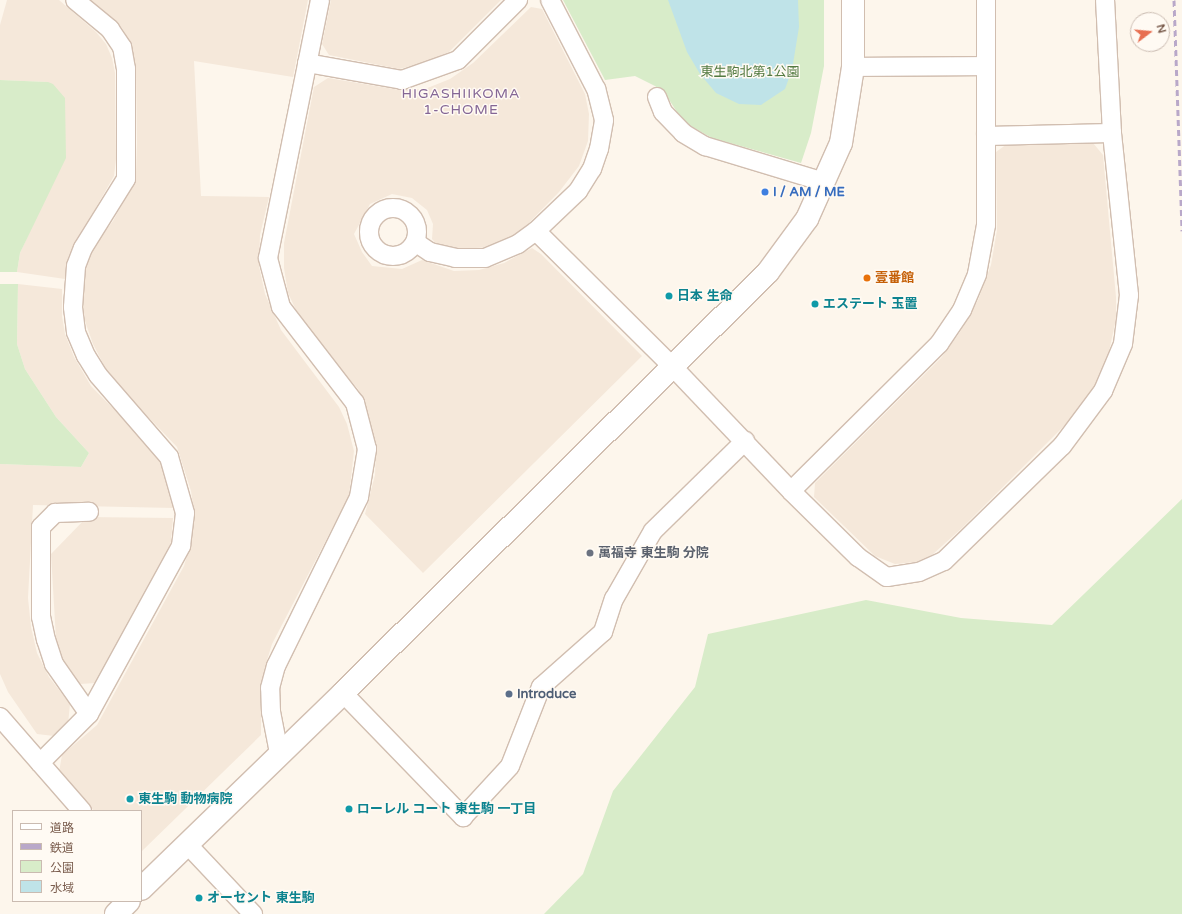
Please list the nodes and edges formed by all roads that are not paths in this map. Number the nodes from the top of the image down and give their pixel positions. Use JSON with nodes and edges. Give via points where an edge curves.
{"nodes":[{"id":1,"x":75,"y":0,"type":"edge"},
{"id":2,"x":320,"y":0,"type":"edge"},
{"id":3,"x":518,"y":0,"type":"edge"},
{"id":4,"x":550,"y":0,"type":"edge"},
{"id":5,"x":853,"y":0,"type":"edge"},
{"id":6,"x":986,"y":0,"type":"edge"},
{"id":7,"x":1105,"y":0,"type":"edge"},
{"id":8,"x":307,"y":63,"type":"junction"},
{"id":9,"x":986,"y":66,"type":"junction"},
{"id":10,"x":854,"y":67,"type":"junction"},
{"id":11,"x":657,"y":97,"type":"dead end"},
{"id":12,"x":1112,"y":133,"type":"junction"},
{"id":13,"x":986,"y":136,"type":"junction"},
{"id":14,"x":824,"y":182,"type":"junction"},
{"id":15,"x":536,"y":230,"type":"junction"},
{"id":16,"x":415,"y":242,"type":"dead end"},
{"id":17,"x":672,"y":366,"type":"junction"},
{"id":18,"x":745,"y":441,"type":"junction"},
{"id":19,"x":790,"y":491,"type":"junction"},
{"id":20,"x":89,"y":512,"type":"dead end"},
{"id":21,"x":343,"y":693,"type":"junction"},
{"id":22,"x":89,"y":714,"type":"junction"},
{"id":23,"x":0,"y":717,"type":"edge"},
{"id":24,"x":279,"y":753,"type":"junction"},
{"id":25,"x":40,"y":763,"type":"junction"},
{"id":26,"x":81,"y":810,"type":"edge"},
{"id":27,"x":188,"y":845,"type":"junction"},
{"id":28,"x":143,"y":884,"type":"edge"},
{"id":29,"x":128,"y":902,"type":"edge"},
{"id":30,"x":116,"y":914,"type":"edge"},
{"id":31,"x":253,"y":914,"type":"edge"}],
"edges":[{"from":1,"to":22,"type":"street","via":[[110,29],[122,47],[126,69],[126,179],[83,248],[76,266],[73,307],[76,332],[86,356],[98,375],[169,457],[184,513],[181,546]]},
{"from":2,"to":8,"type":"street"},
{"from":3,"to":8,"type":"street","via":[[458,60],[402,80]]},
{"from":4,"to":15,"type":"street","via":[[596,89],[604,120],[600,149],[592,169],[578,191]]},
{"from":5,"to":10,"type":"street"},
{"from":6,"to":9,"type":"street"},
{"from":7,"to":12,"type":"street"},
{"from":8,"to":24,"type":"street","via":[[268,258],[281,307],[355,403],[367,449],[360,497],[276,666],[270,688],[271,712]]},
{"from":9,"to":10,"type":"street"},
{"from":9,"to":13,"type":"street"},
{"from":10,"to":14,"type":"street","via":[[841,143]]},
{"from":11,"to":14,"type":"street","via":[[663,112],[683,133],[705,146]]},
{"from":12,"to":13,"type":"street"},
{"from":12,"to":19,"type":"street","via":[[1129,295],[1123,344],[1103,391],[1062,446],[944,561],[919,572],[887,577],[858,557]]},
{"from":13,"to":19,"type":"street","via":[[986,225],[977,274],[962,310],[939,344]]},
{"from":14,"to":17,"type":"street","via":[[808,219],[768,272]]},
{"from":15,"to":16,"type":"street","via":[[518,244],[486,258],[455,258],[430,252]]},
{"from":15,"to":17,"type":"street"},
{"from":17,"to":18,"type":"street"},
{"from":17,"to":21,"type":"street"},
{"from":18,"to":19,"type":"street"},
{"from":18,"to":21,"type":"street","via":[[653,531],[614,599],[603,632],[541,687],[510,766],[463,817]]},
{"from":20,"to":22,"type":"street","via":[[55,513],[41,527],[41,617],[46,640],[54,664]]},
{"from":21,"to":24,"type":"street"},
{"from":22,"to":25,"type":"street"},
{"from":23,"to":25,"type":"street"},
{"from":24,"to":27,"type":"street"},
{"from":25,"to":26,"type":"street"},
{"from":27,"to":28,"type":"street"},
{"from":27,"to":31,"type":"street"},
{"from":29,"to":30,"type":"street"}]}
